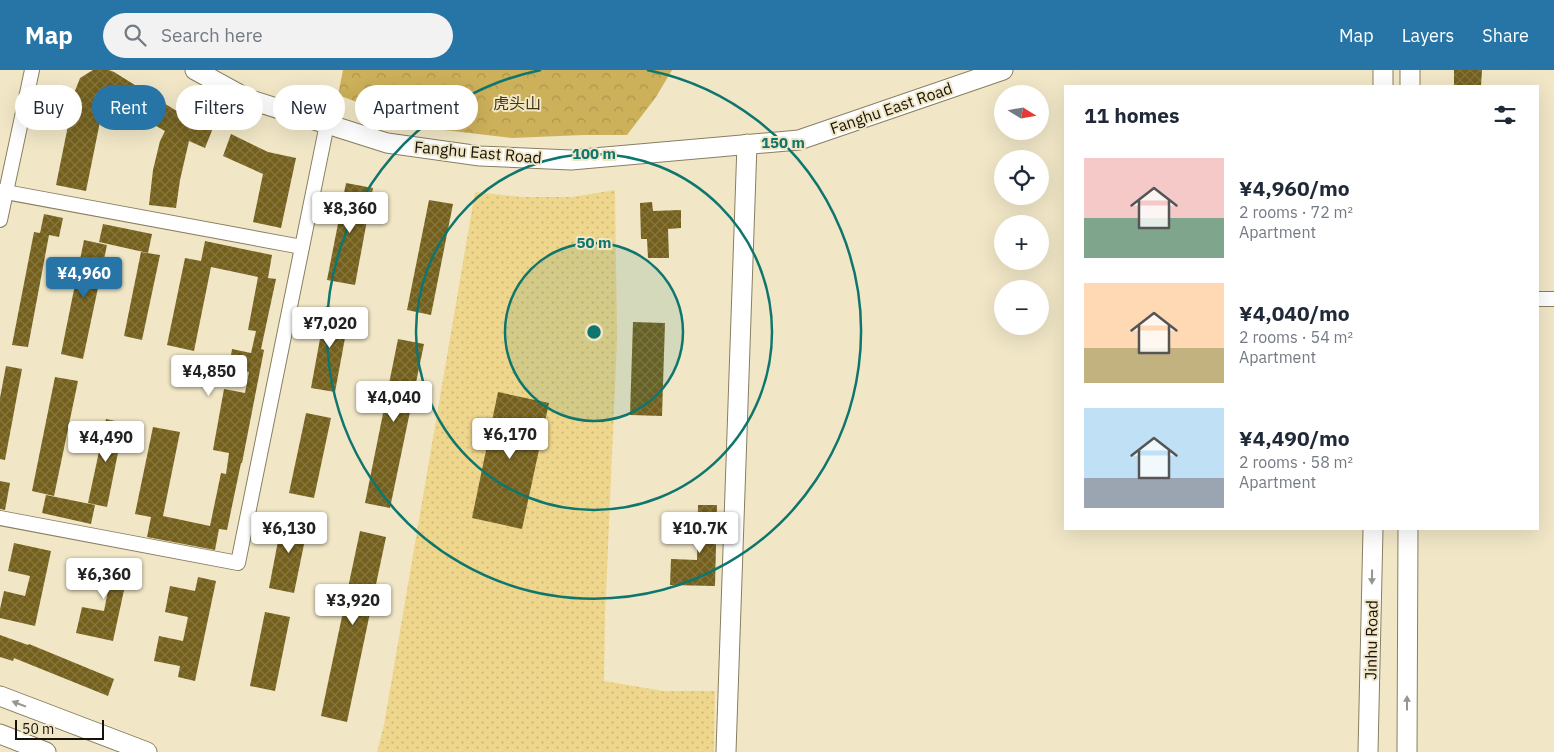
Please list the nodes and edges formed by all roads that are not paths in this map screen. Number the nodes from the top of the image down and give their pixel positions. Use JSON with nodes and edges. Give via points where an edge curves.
{"nodes":[{"id":1,"x":32,"y":70,"type":"edge"},
{"id":2,"x":195,"y":70,"type":"edge"},
{"id":3,"x":1003,"y":70,"type":"edge"},
{"id":4,"x":1383,"y":70,"type":"edge"},
{"id":5,"x":1410,"y":70,"type":"edge"},
{"id":6,"x":1383,"y":85,"type":"edge"},
{"id":7,"x":1410,"y":85,"type":"edge"},
{"id":8,"x":273,"y":108,"type":"edge"},
{"id":9,"x":326,"y":130,"type":"edge"},
{"id":10,"x":345,"y":130,"type":"edge"},
{"id":11,"x":747,"y":144,"type":"junction"},
{"id":12,"x":3,"y":191,"type":"edge"},
{"id":13,"x":0,"y":220,"type":"edge"},
{"id":14,"x":302,"y":247,"type":"junction"},
{"id":15,"x":1539,"y":299,"type":"edge"},
{"id":16,"x":1554,"y":299,"type":"edge"},
{"id":17,"x":0,"y":518,"type":"edge"},
{"id":18,"x":1373,"y":530,"type":"edge"},
{"id":19,"x":1408,"y":530,"type":"edge"},
{"id":20,"x":0,"y":696,"type":"edge"},
{"id":21,"x":0,"y":734,"type":"edge"},
{"id":22,"x":46,"y":752,"type":"edge"},
{"id":23,"x":147,"y":752,"type":"edge"},
{"id":24,"x":726,"y":752,"type":"edge"},
{"id":25,"x":1368,"y":752,"type":"edge"},
{"id":26,"x":1407,"y":752,"type":"edge"}],
"edges":[{"from":1,"to":12,"type":"street"},
{"from":2,"to":8,"type":"street","name":"Fanghu East Road","via":[[248,100]]},
{"from":3,"to":11,"type":"street","name":"Fanghu East Road","via":[[799,140]]},
{"from":4,"to":6,"type":"street"},
{"from":5,"to":7,"type":"street"},
{"from":9,"to":14,"type":"street"},
{"from":10,"to":11,"type":"street","name":"Fanghu East Road","via":[[386,143],[480,156],[571,160]]},
{"from":11,"to":24,"type":"street"},
{"from":12,"to":13,"type":"street"},
{"from":12,"to":14,"type":"street"},
{"from":14,"to":17,"type":"street","via":[[238,563]]},
{"from":15,"to":16,"type":"street"},
{"from":18,"to":25,"type":"street","name":"Jinhu Road","one_way":true},
{"from":26,"to":19,"type":"street","one_way":true},
{"from":23,"to":20,"type":"street","one_way":true},
{"from":21,"to":22,"type":"street"}]}
